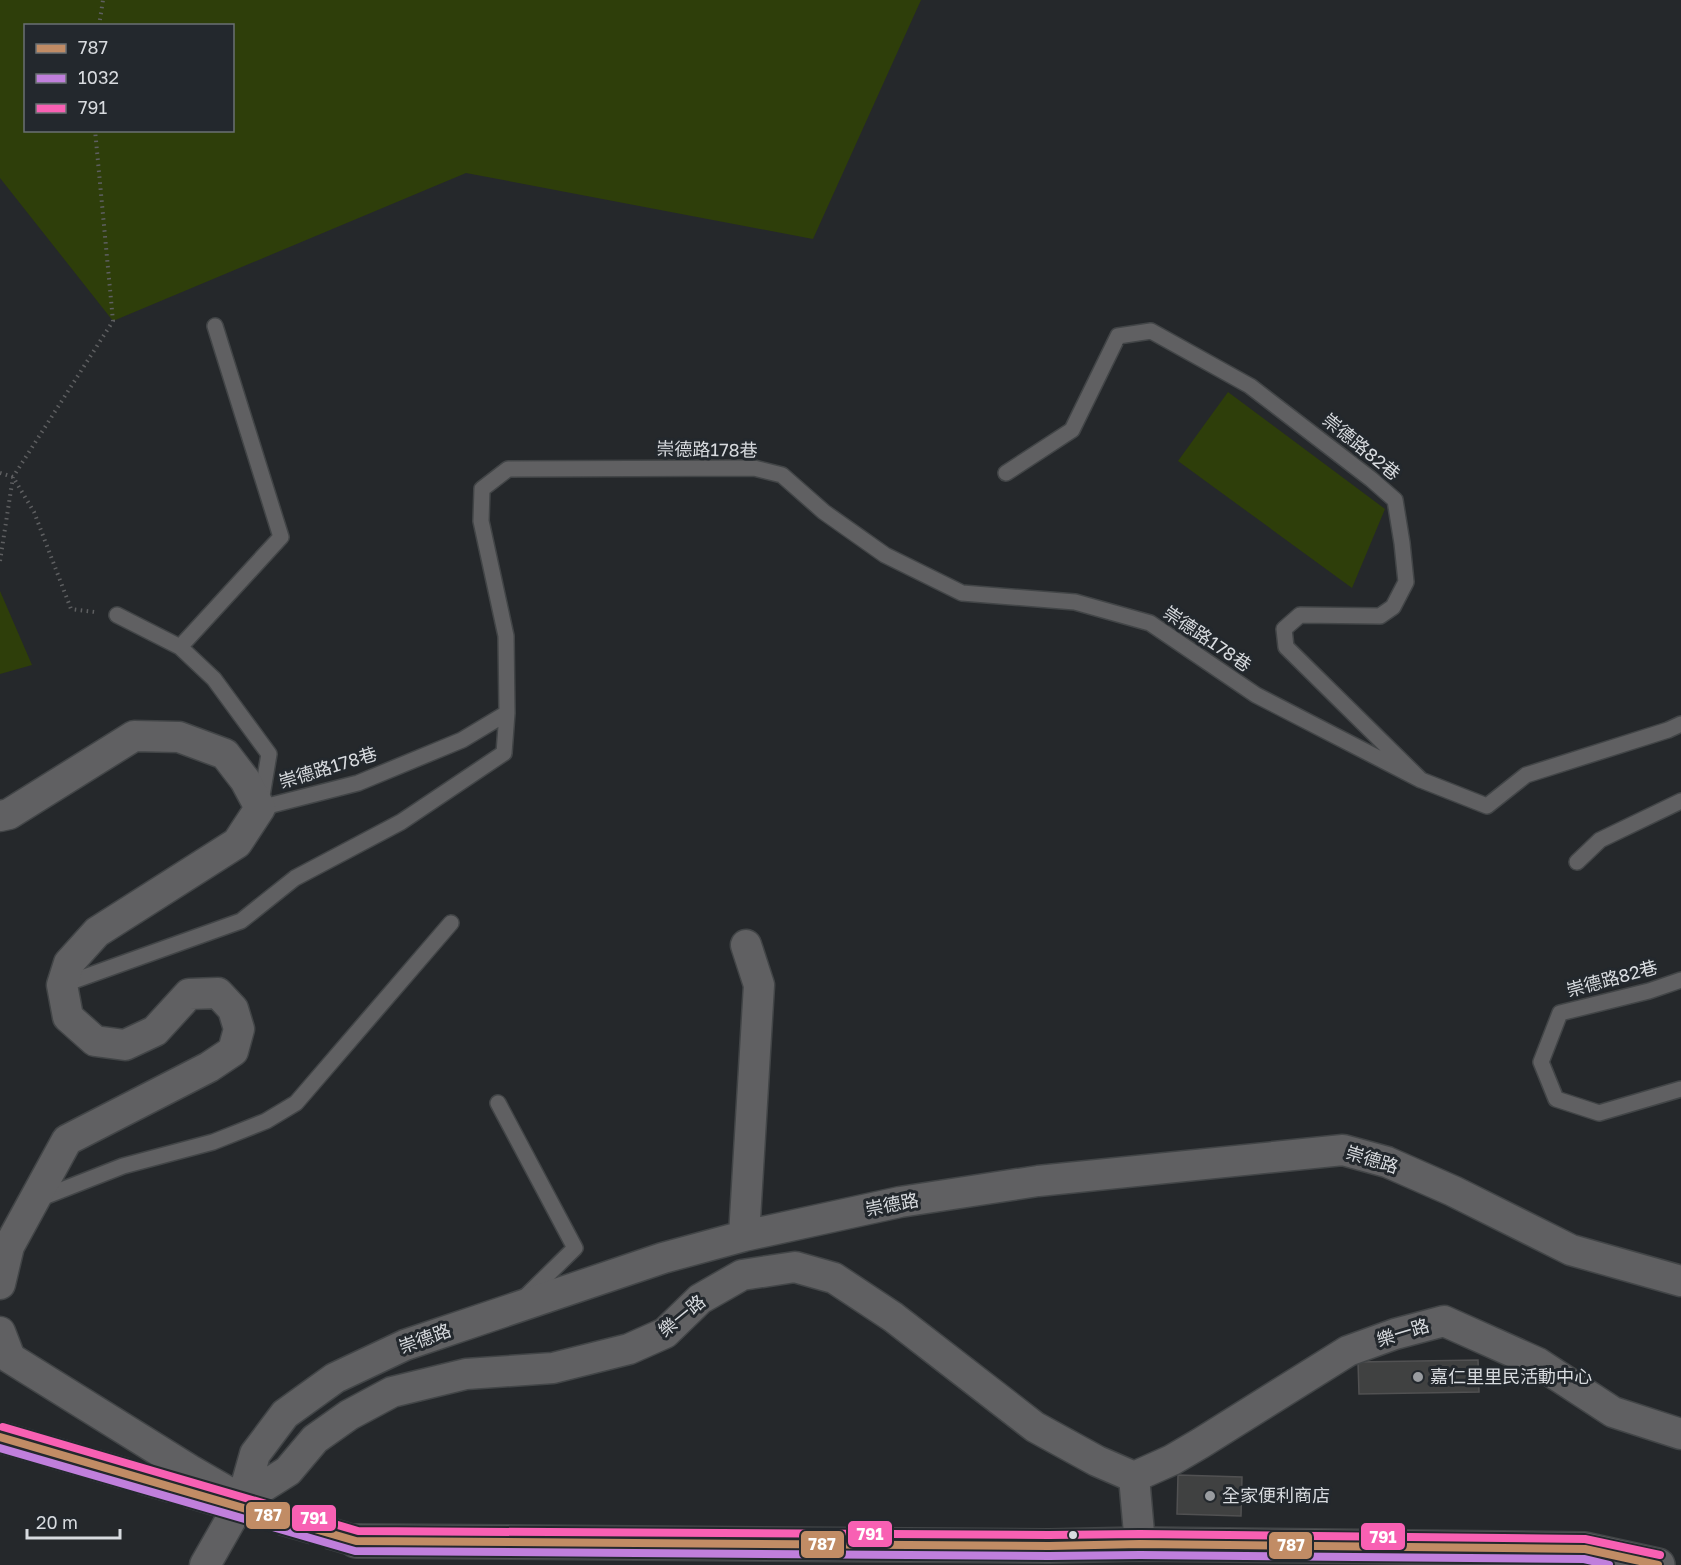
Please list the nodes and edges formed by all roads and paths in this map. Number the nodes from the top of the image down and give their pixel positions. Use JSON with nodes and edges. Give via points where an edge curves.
{"nodes":[{"id":1,"x":103,"y":0,"type":"edge"},
{"id":2,"x":99,"y":24,"type":"edge"},
{"id":3,"x":95,"y":132,"type":"edge"},
{"id":4,"x":215,"y":326,"type":"dead end"},
{"id":5,"x":0,"y":473,"type":"edge"},
{"id":6,"x":1006,"y":473,"type":"dead end"},
{"id":7,"x":13,"y":477,"type":"junction"},
{"id":8,"x":0,"y":561,"type":"edge"},
{"id":9,"x":117,"y":615,"type":"joint"},
{"id":10,"x":180,"y":647,"type":"junction"},
{"id":11,"x":507,"y":713,"type":"junction"},
{"id":12,"x":1681,"y":724,"type":"edge"},
{"id":13,"x":1421,"y":780,"type":"junction"},
{"id":14,"x":1681,"y":801,"type":"edge"},
{"id":15,"x":260,"y":808,"type":"junction"},
{"id":16,"x":0,"y":816,"type":"edge"},
{"id":17,"x":1577,"y":862,"type":"dead end"},
{"id":18,"x":451,"y":923,"type":"dead end"},
{"id":19,"x":746,"y":945,"type":"dead end"},
{"id":20,"x":1681,"y":980,"type":"edge"},
{"id":21,"x":62,"y":986,"type":"junction"},
{"id":22,"x":1681,"y":1089,"type":"edge"},
{"id":23,"x":498,"y":1103,"type":"dead end"},
{"id":24,"x":34,"y":1201,"type":"junction"},
{"id":25,"x":744,"y":1236,"type":"junction"},
{"id":26,"x":1681,"y":1281,"type":"edge"},
{"id":27,"x":0,"y":1284,"type":"edge"},
{"id":28,"x":512,"y":1310,"type":"junction"},
{"id":29,"x":0,"y":1332,"type":"edge"},
{"id":30,"x":1681,"y":1434,"type":"edge"},
{"id":31,"x":1134,"y":1477,"type":"junction"},
{"id":32,"x":242,"y":1500,"type":"junction"},
{"id":33,"x":356,"y":1541,"type":"tunnel mouth"},
{"id":34,"x":1140,"y":1544,"type":"junction"},
{"id":35,"x":1052,"y":1555,"type":"edge"},
{"id":36,"x":205,"y":1565,"type":"edge"},
{"id":37,"x":1658,"y":1565,"type":"edge"}],
"edges":[{"from":1,"to":2,"type":"path"},
{"from":3,"to":7,"type":"path","via":[[113,321]]},
{"from":4,"to":10,"type":"lane","via":[[281,537]]},
{"from":5,"to":7,"type":"path"},
{"from":6,"to":13,"type":"lane","name":"崇德路82巷","via":[[1072,430],[1118,336],[1151,331],[1251,386],[1395,500],[1406,582],[1393,607],[1380,616],[1300,615],[1284,629],[1286,646]]},
{"from":7,"to":8,"type":"path"},
{"from":7,"to":9,"type":"path","via":[[34,513],[71,609]]},
{"from":9,"to":10,"type":"lane"},
{"from":10,"to":15,"type":"lane","via":[[214,679],[269,753]]},
{"from":11,"to":13,"type":"lane","name":"崇德路178巷","via":[[506,636],[481,521],[482,489],[508,469],[754,468],[782,475],[824,512],[885,555],[962,592],[1075,602],[1150,623],[1256,695]]},
{"from":11,"to":15,"type":"lane","name":"崇德路178巷","via":[[462,740],[358,783]]},
{"from":11,"to":21,"type":"lane","via":[[504,753],[401,822],[295,878],[241,921]]},
{"from":12,"to":13,"type":"lane","name":"崇德路82巷","via":[[1526,775],[1487,806]]},
{"from":14,"to":17,"type":"lane","via":[[1600,840]]},
{"from":15,"to":16,"type":"street","via":[[225,754],[179,737],[134,736]]},
{"from":15,"to":21,"type":"street","via":[[237,843],[97,932],[69,963]]},
{"from":18,"to":24,"type":"lane","via":[[296,1103],[266,1121],[213,1142],[123,1166]]},
{"from":19,"to":25,"type":"street","via":[[759,986]]},
{"from":20,"to":22,"type":"lane","name":"崇德路82巷","via":[[1560,1013],[1541,1062],[1556,1099],[1599,1113]]},
{"from":21,"to":24,"type":"street","via":[[68,1017],[95,1041],[125,1045],[155,1031],[189,994],[218,993],[233,1009],[239,1029],[233,1051],[209,1067],[68,1140]]},
{"from":23,"to":28,"type":"lane","via":[[574,1248]]},
{"from":24,"to":27,"type":"street","via":[[9,1246]]},
{"from":25,"to":26,"type":"street","name":"崇德路","via":[[900,1202],[1038,1181],[1343,1150],[1387,1162],[1571,1250]]},
{"from":25,"to":28,"type":"street","name":"崇德路","via":[[663,1258]]},
{"from":28,"to":32,"type":"street","name":"崇德路","via":[[405,1345],[335,1378],[285,1414],[255,1454]]},
{"from":29,"to":32,"type":"street","via":[[10,1358]]},
{"from":30,"to":31,"type":"street","name":"樂一路","via":[[1613,1412],[1538,1363],[1444,1321],[1348,1351],[1201,1443]]},
{"from":31,"to":32,"type":"street","name":"樂一路","via":[[1035,1427],[893,1317],[834,1278],[795,1267],[742,1275],[700,1299],[665,1333],[628,1349],[553,1368],[466,1374],[392,1392],[315,1439],[288,1471]]},
{"from":31,"to":34,"type":"street"},
{"from":32,"to":36,"type":"street","name":"崇德路"},
{"from":33,"to":35,"type":"street"},
{"from":34,"to":35,"type":"street"},
{"from":34,"to":37,"type":"street","via":[[1585,1549]]}]}
